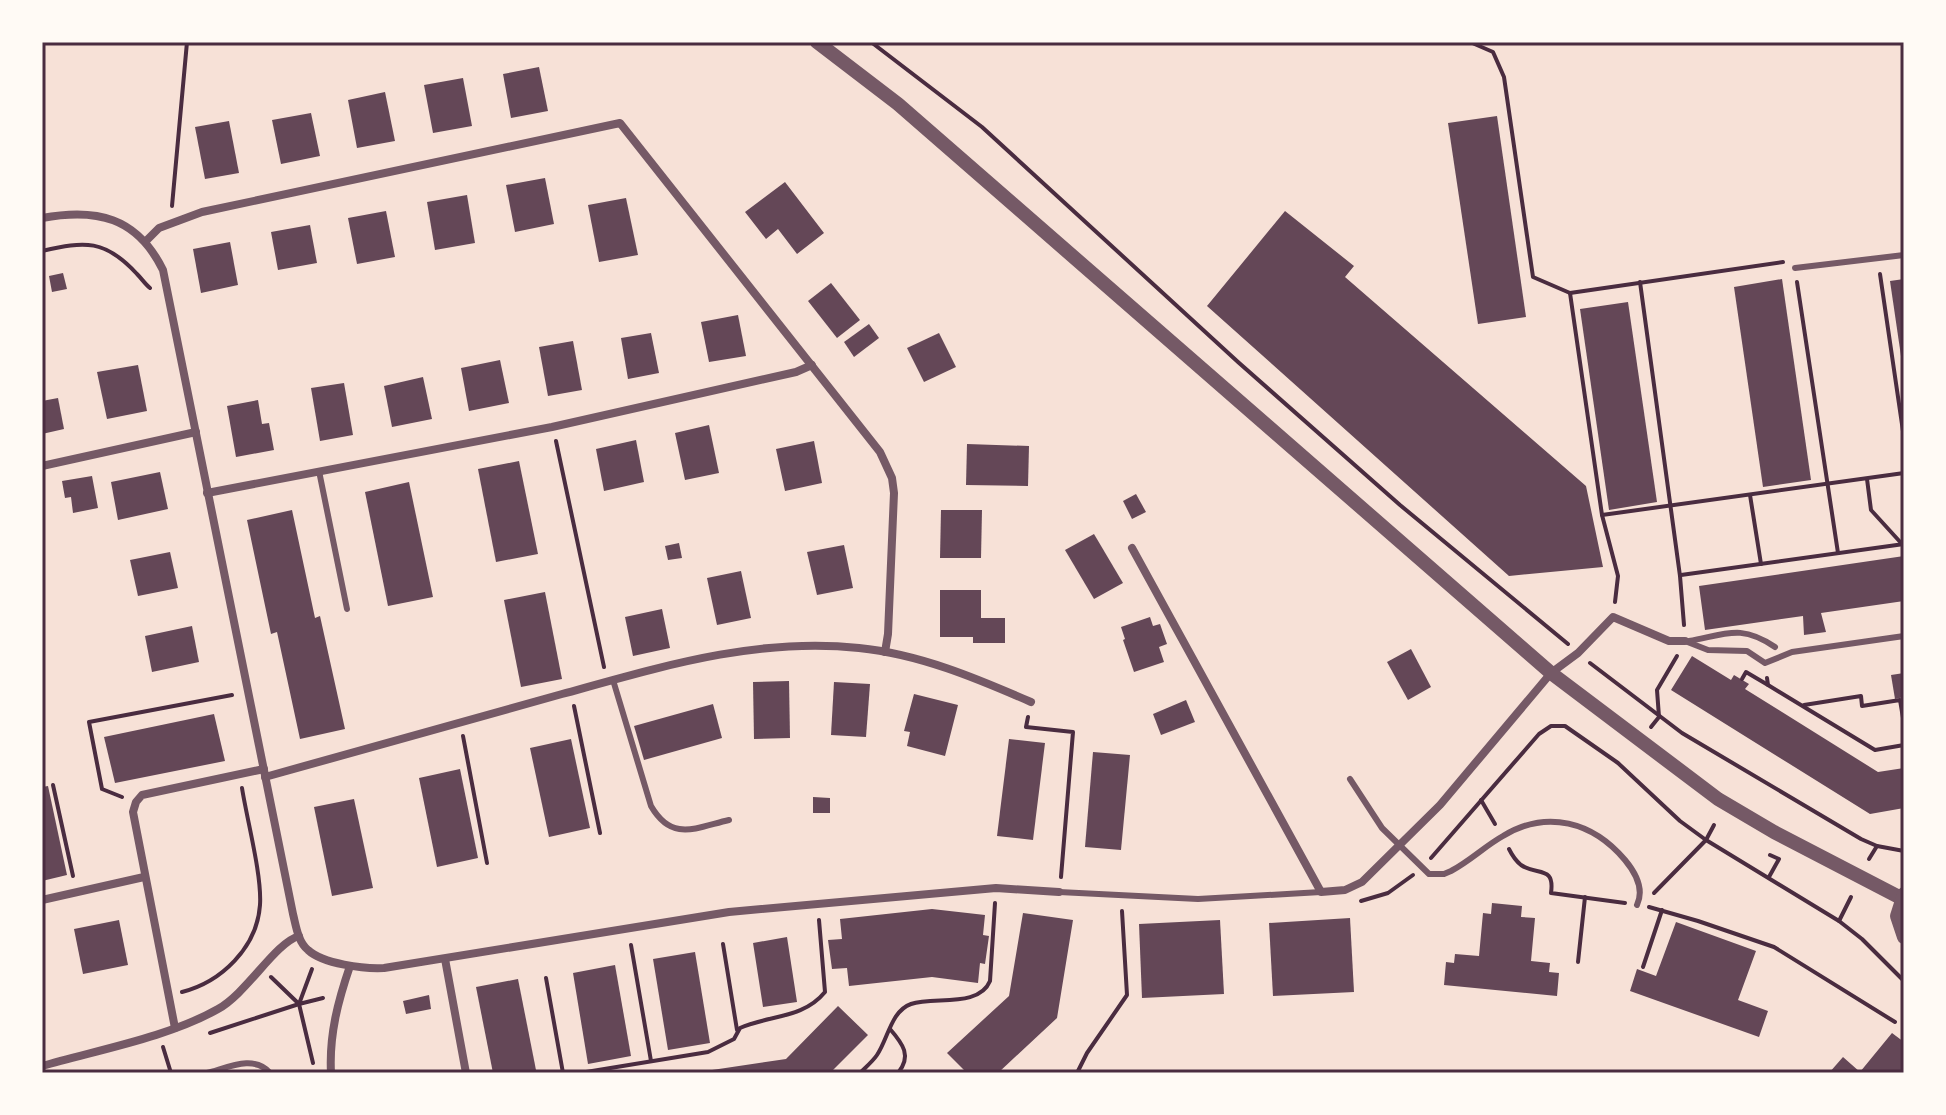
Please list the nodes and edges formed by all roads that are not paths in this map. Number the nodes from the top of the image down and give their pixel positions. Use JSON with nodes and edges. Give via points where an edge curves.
{"nodes":[{"id":1,"x":817,"y":42,"type":"edge"},
{"id":2,"x":42,"y":218,"type":"edge"},
{"id":3,"x":146,"y":241,"type":"junction"},
{"id":4,"x":1904,"y":255,"type":"edge"},
{"id":5,"x":1794,"y":264,"type":"road end"},
{"id":6,"x":812,"y":365,"type":"junction"},
{"id":7,"x":196,"y":432,"type":"junction"},
{"id":8,"x":42,"y":466,"type":"edge"},
{"id":9,"x":319,"y":470,"type":"junction"},
{"id":10,"x":207,"y":493,"type":"junction"},
{"id":11,"x":1132,"y":548,"type":"dead end"},
{"id":12,"x":347,"y":609,"type":"dead end"},
{"id":13,"x":1904,"y":636,"type":"edge"},
{"id":14,"x":1685,"y":641,"type":"junction"},
{"id":15,"x":1775,"y":647,"type":"dead end"},
{"id":16,"x":885,"y":652,"type":"junction"},
{"id":17,"x":1551,"y":673,"type":"junction"},
{"id":18,"x":610,"y":680,"type":"junction"},
{"id":19,"x":1031,"y":702,"type":"road end"},
{"id":20,"x":264,"y":773,"type":"junction"},
{"id":21,"x":1350,"y":779,"type":"dead end"},
{"id":22,"x":729,"y":820,"type":"dead end"},
{"id":23,"x":1399,"y":846,"type":"junction"},
{"id":24,"x":144,"y":877,"type":"junction"},
{"id":25,"x":1059,"y":892,"type":"joint"},
{"id":26,"x":1321,"y":892,"type":"junction"},
{"id":27,"x":1903,"y":896,"type":"edge"},
{"id":28,"x":42,"y":900,"type":"edge"},
{"id":29,"x":1639,"y":901,"type":"road end"},
{"id":30,"x":299,"y":936,"type":"junction"},
{"id":31,"x":1904,"y":937,"type":"edge"},
{"id":32,"x":445,"y":959,"type":"junction"},
{"id":33,"x":350,"y":966,"type":"junction"},
{"id":34,"x":175,"y":1028,"type":"junction"},
{"id":35,"x":42,"y":1066,"type":"edge"},
{"id":36,"x":207,"y":1073,"type":"edge"},
{"id":37,"x":270,"y":1073,"type":"edge"},
{"id":38,"x":331,"y":1073,"type":"edge"},
{"id":39,"x":466,"y":1073,"type":"edge"}],
"edges":[{"from":1,"to":17,"type":"street","via":[[898,104]]},
{"from":2,"to":3,"type":"street","via":[[89,214],[126,225]]},
{"from":3,"to":6,"type":"street","via":[[159,228],[202,212],[620,123]]},
{"from":3,"to":7,"type":"street","via":[[168,286]]},
{"from":4,"to":5,"type":"lane"},
{"from":6,"to":9,"type":"street","via":[[552,427]]},
{"from":6,"to":16,"type":"street","via":[[880,452],[892,478]]},
{"from":7,"to":8,"type":"street"},
{"from":7,"to":10,"type":"street"},
{"from":9,"to":10,"type":"street"},
{"from":9,"to":12,"type":"lane"},
{"from":10,"to":20,"type":"street"},
{"from":11,"to":26,"type":"street"},
{"from":13,"to":14,"type":"lane","via":[[1792,652],[1765,663],[1747,651],[1708,650]]},
{"from":14,"to":15,"type":"lane","via":[[1745,631]]},
{"from":14,"to":17,"type":"street","via":[[1669,641],[1613,617]]},
{"from":16,"to":18,"type":"street","via":[[762,647]]},
{"from":16,"to":19,"type":"street","via":[[964,673]]},
{"from":17,"to":23,"type":"street"},
{"from":17,"to":27,"type":"street","via":[[1718,799]]},
{"from":18,"to":20,"type":"street"},
{"from":18,"to":22,"type":"lane","via":[[656,815],[678,831]]},
{"from":20,"to":24,"type":"street","via":[[142,795],[133,812]]},
{"from":20,"to":30,"type":"street"},
{"from":21,"to":23,"type":"lane"},
{"from":23,"to":26,"type":"street","via":[[1362,882]]},
{"from":23,"to":29,"type":"lane","via":[[1429,874],[1444,874],[1530,823],[1584,827],[1602,836],[1637,874]]},
{"from":24,"to":28,"type":"street"},
{"from":24,"to":34,"type":"street"},
{"from":25,"to":26,"type":"lane","via":[[1198,899]]},
{"from":25,"to":32,"type":"street","via":[[996,888],[818,903],[628,927]]},
{"from":27,"to":31,"type":"street","via":[[1897,916]]},
{"from":30,"to":33,"type":"street","via":[[308,952]]},
{"from":30,"to":34,"type":"street","via":[[290,939],[238,996]]},
{"from":32,"to":33,"type":"street","via":[[384,968]]},
{"from":32,"to":39,"type":"street"},
{"from":33,"to":38,"type":"street","via":[[331,1042]]},
{"from":34,"to":35,"type":"street"},
{"from":36,"to":37,"type":"lane","via":[[257,1063]]}]}
